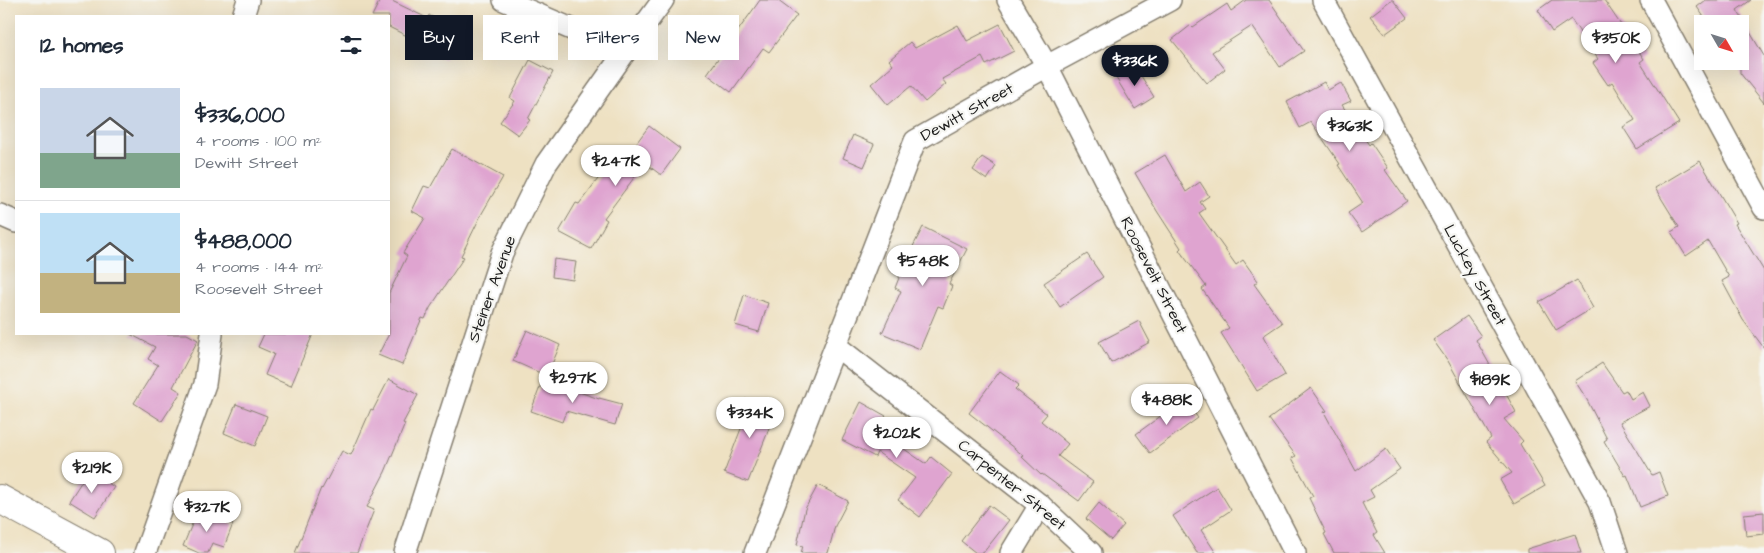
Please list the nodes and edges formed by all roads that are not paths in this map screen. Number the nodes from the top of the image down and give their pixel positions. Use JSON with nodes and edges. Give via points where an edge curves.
{"nodes":[{"id":1,"x":248,"y":0,"type":"edge"},
{"id":2,"x":504,"y":0,"type":"edge"},
{"id":3,"x":664,"y":0,"type":"edge"},
{"id":4,"x":1008,"y":0,"type":"edge"},
{"id":5,"x":1170,"y":0,"type":"edge"},
{"id":6,"x":1323,"y":0,"type":"edge"},
{"id":7,"x":1651,"y":0,"type":"edge"},
{"id":8,"x":243,"y":15,"type":"edge"},
{"id":9,"x":653,"y":15,"type":"edge"},
{"id":10,"x":568,"y":28,"type":"edge"},
{"id":11,"x":619,"y":60,"type":"edge"},
{"id":12,"x":1047,"y":66,"type":"junction"},
{"id":13,"x":1764,"y":208,"type":"edge"},
{"id":14,"x":0,"y":215,"type":"edge"},
{"id":15,"x":15,"y":222,"type":"edge"},
{"id":16,"x":212,"y":335,"type":"edge"},
{"id":17,"x":836,"y":346,"type":"junction"},
{"id":18,"x":0,"y":499,"type":"edge"},
{"id":19,"x":1040,"y":505,"type":"junction"},
{"id":20,"x":100,"y":553,"type":"edge"},
{"id":21,"x":145,"y":553,"type":"edge"},
{"id":22,"x":405,"y":553,"type":"edge"},
{"id":23,"x":755,"y":553,"type":"edge"},
{"id":24,"x":1011,"y":553,"type":"edge"},
{"id":25,"x":1091,"y":553,"type":"edge"},
{"id":26,"x":1295,"y":553,"type":"edge"},
{"id":27,"x":1618,"y":553,"type":"edge"}],
"edges":[{"from":1,"to":8,"type":"street"},
{"from":2,"to":10,"type":"street"},
{"from":3,"to":9,"type":"street","name":"Steiner Avenue"},
{"from":4,"to":12,"type":"street","name":"Roosevelt Street"},
{"from":5,"to":12,"type":"street","name":"Dewitt Street"},
{"from":6,"to":27,"type":"street","name":"Luckey Street","via":[[1600,502]]},
{"from":7,"to":13,"type":"street"},
{"from":11,"to":22,"type":"street","name":"Steiner Avenue","via":[[546,164],[502,253]]},
{"from":12,"to":17,"type":"street","name":"Dewitt Street","via":[[915,141]]},
{"from":12,"to":26,"type":"street","name":"Roosevelt Street"},
{"from":14,"to":15,"type":"street"},
{"from":16,"to":21,"type":"street","via":[[205,384]]},
{"from":17,"to":19,"type":"street","name":"Carpenter Street"},
{"from":17,"to":23,"type":"street","name":"Dewitt Street"},
{"from":18,"to":20,"type":"street"},
{"from":19,"to":24,"type":"street"},
{"from":19,"to":25,"type":"street","name":"Carpenter Street"}]}
